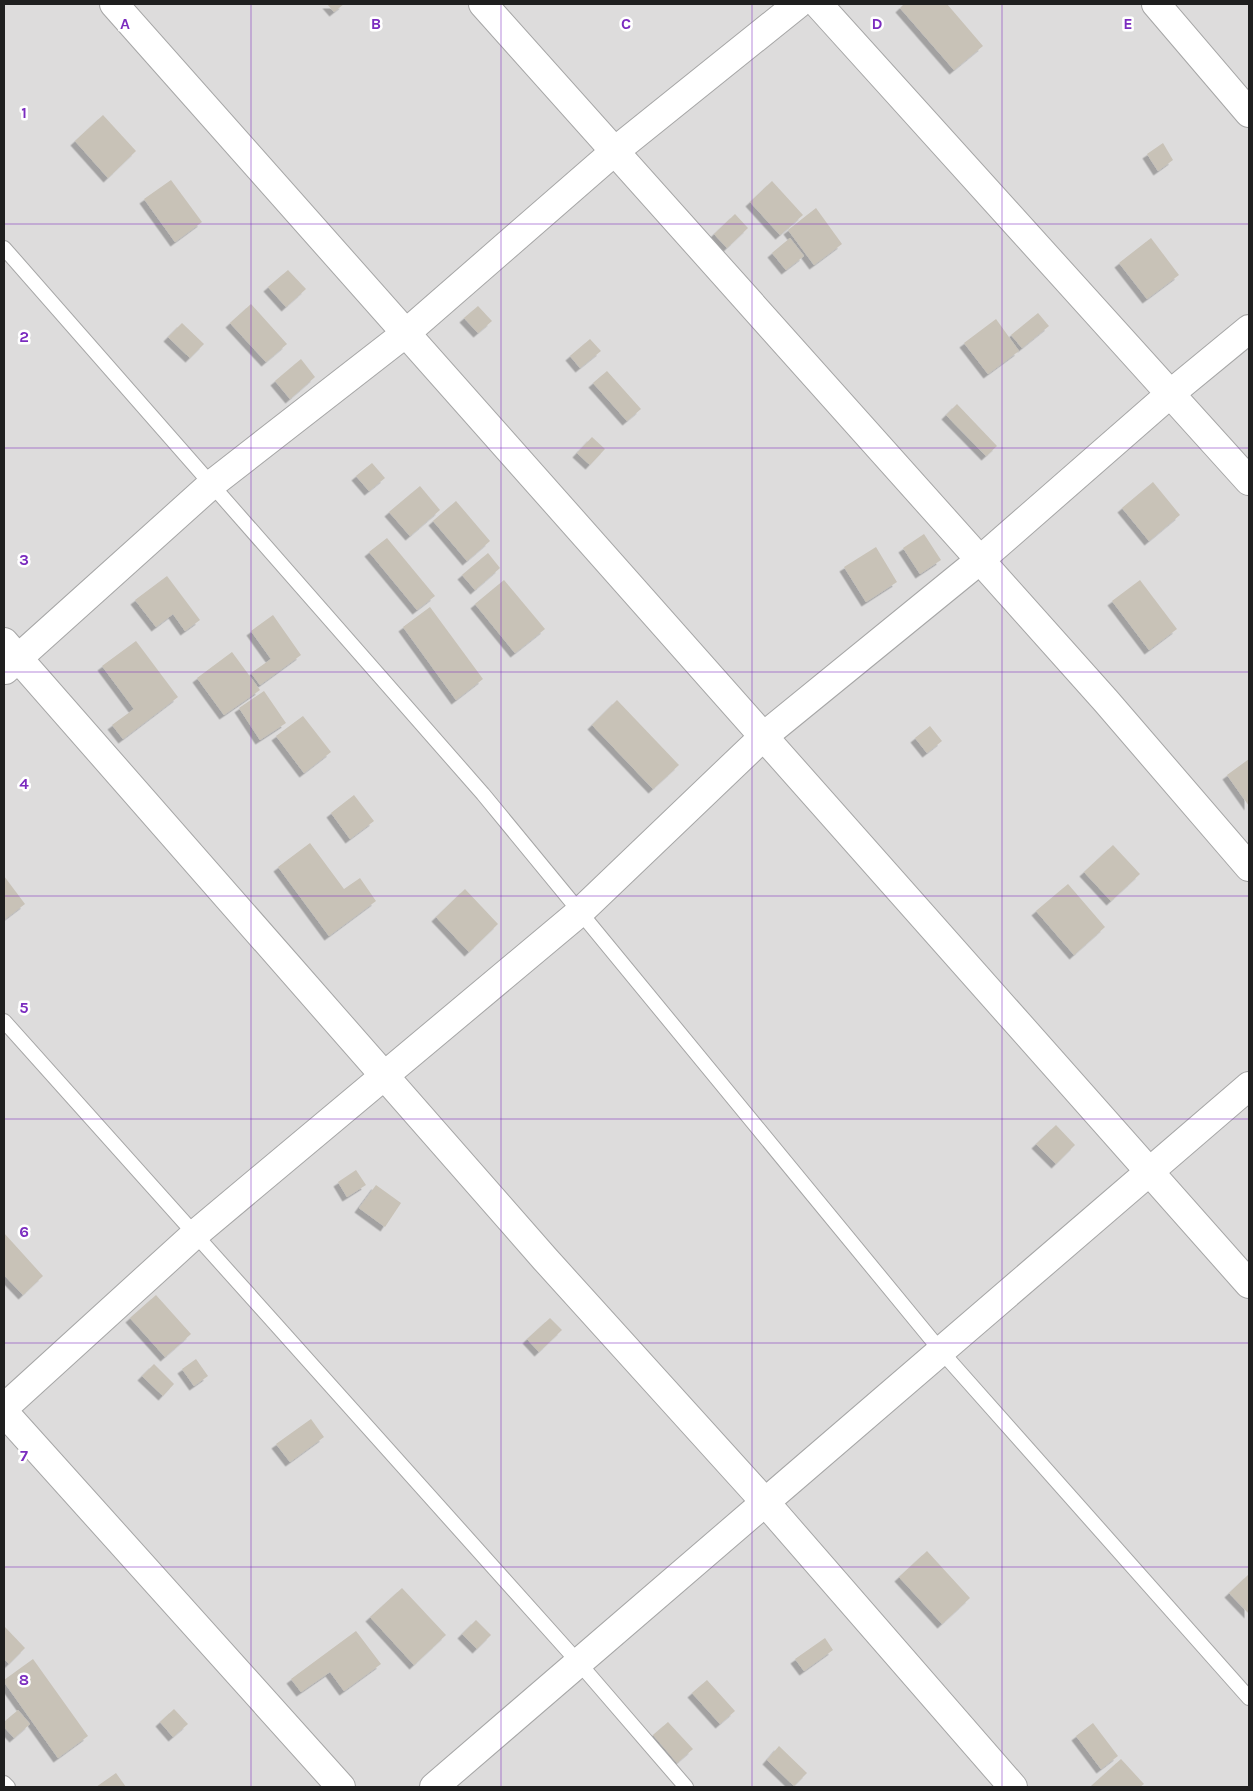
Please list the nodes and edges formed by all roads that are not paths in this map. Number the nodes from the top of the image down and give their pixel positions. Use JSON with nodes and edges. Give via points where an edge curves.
{"nodes":[{"id":1,"x":114,"y":4,"type":"edge"},
{"id":2,"x":483,"y":4,"type":"edge"},
{"id":3,"x":798,"y":4,"type":"edge"},
{"id":4,"x":818,"y":4,"type":"edge"},
{"id":5,"x":1156,"y":4,"type":"edge"},
{"id":6,"x":1249,"y":113,"type":"edge"},
{"id":7,"x":615,"y":151,"type":"junction"},
{"id":8,"x":4,"y":248,"type":"edge"},
{"id":9,"x":1249,"y":330,"type":"edge"},
{"id":10,"x":406,"y":333,"type":"junction"},
{"id":11,"x":1170,"y":394,"type":"junction"},
{"id":12,"x":1249,"y":481,"type":"edge"},
{"id":13,"x":212,"y":484,"type":"junction"},
{"id":14,"x":980,"y":560,"type":"junction"},
{"id":15,"x":8,"y":657,"type":"edge"},
{"id":16,"x":764,"y":736,"type":"junction"},
{"id":17,"x":1249,"y":868,"type":"edge"},
{"id":18,"x":580,"y":912,"type":"junction"},
{"id":19,"x":4,"y":1021,"type":"edge"},
{"id":20,"x":386,"y":1077,"type":"junction"},
{"id":21,"x":1249,"y":1086,"type":"edge"},
{"id":22,"x":1150,"y":1171,"type":"junction"},
{"id":23,"x":194,"y":1235,"type":"junction"},
{"id":24,"x":1249,"y":1284,"type":"edge"},
{"id":25,"x":942,"y":1351,"type":"junction"},
{"id":26,"x":4,"y":1408,"type":"edge"},
{"id":27,"x":4,"y":1412,"type":"edge"},
{"id":28,"x":765,"y":1502,"type":"junction"},
{"id":29,"x":579,"y":1663,"type":"junction"},
{"id":30,"x":1249,"y":1698,"type":"edge"},
{"id":31,"x":4,"y":1783,"type":"edge"},
{"id":32,"x":8,"y":1787,"type":"edge"},
{"id":33,"x":341,"y":1787,"type":"edge"},
{"id":34,"x":434,"y":1787,"type":"edge"},
{"id":35,"x":686,"y":1787,"type":"edge"},
{"id":36,"x":1013,"y":1787,"type":"edge"}],
"edges":[{"from":1,"to":10,"type":"street"},
{"from":2,"to":7,"type":"street"},
{"from":3,"to":7,"type":"street"},
{"from":4,"to":11,"type":"street"},
{"from":5,"to":6,"type":"street"},
{"from":7,"to":10,"type":"street"},
{"from":7,"to":14,"type":"street"},
{"from":8,"to":13,"type":"lane"},
{"from":9,"to":11,"type":"street"},
{"from":10,"to":13,"type":"street"},
{"from":10,"to":16,"type":"street"},
{"from":11,"to":12,"type":"street"},
{"from":11,"to":14,"type":"street"},
{"from":13,"to":15,"type":"street"},
{"from":13,"to":18,"type":"lane","via":[[483,794]]},
{"from":14,"to":16,"type":"street"},
{"from":14,"to":17,"type":"street"},
{"from":15,"to":20,"type":"street"},
{"from":16,"to":18,"type":"street"},
{"from":16,"to":22,"type":"street"},
{"from":18,"to":20,"type":"street"},
{"from":18,"to":25,"type":"lane"},
{"from":19,"to":23,"type":"lane"},
{"from":20,"to":23,"type":"street"},
{"from":20,"to":28,"type":"street"},
{"from":21,"to":22,"type":"street"},
{"from":22,"to":24,"type":"street"},
{"from":22,"to":25,"type":"street"},
{"from":23,"to":26,"type":"street"},
{"from":23,"to":29,"type":"lane"},
{"from":25,"to":28,"type":"street"},
{"from":25,"to":30,"type":"lane"},
{"from":27,"to":33,"type":"street"},
{"from":28,"to":29,"type":"street"},
{"from":28,"to":36,"type":"street"},
{"from":29,"to":34,"type":"street"},
{"from":29,"to":35,"type":"lane"},
{"from":31,"to":32,"type":"lane"}]}
